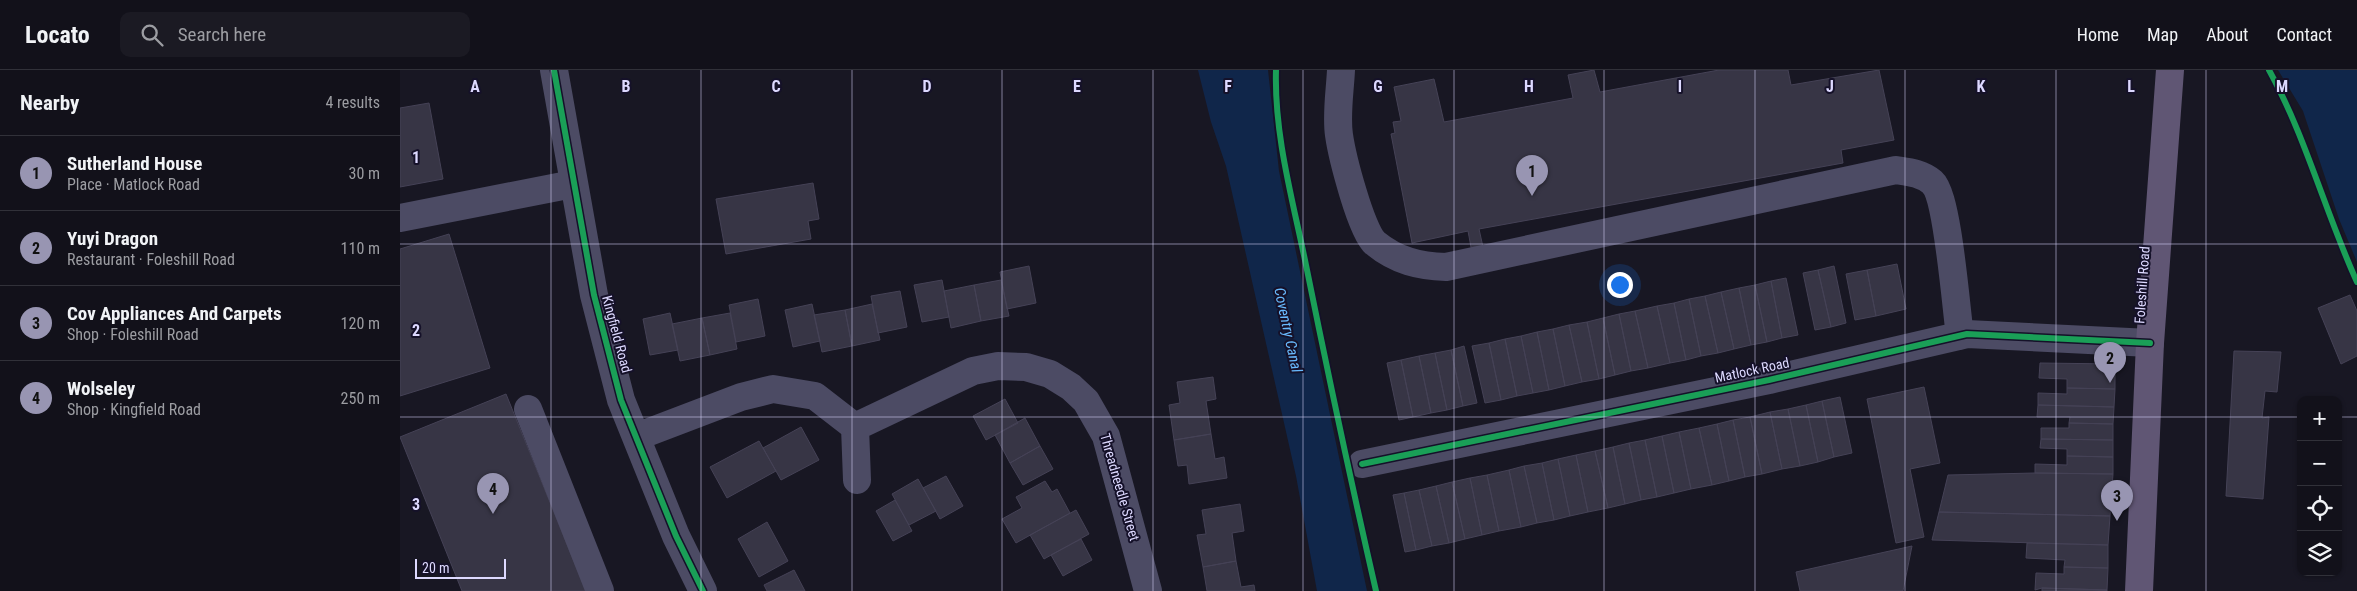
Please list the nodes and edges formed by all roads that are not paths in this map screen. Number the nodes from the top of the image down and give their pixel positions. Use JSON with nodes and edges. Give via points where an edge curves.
{"nodes":[{"id":1,"x":554,"y":70,"type":"edge"},
{"id":2,"x":1341,"y":70,"type":"edge"},
{"id":3,"x":2170,"y":70,"type":"edge"},
{"id":4,"x":573,"y":184,"type":"junction"},
{"id":5,"x":400,"y":218,"type":"edge"},
{"id":6,"x":1960,"y":336,"type":"junction"},
{"id":7,"x":2150,"y":343,"type":"junction"},
{"id":8,"x":528,"y":409,"type":"dead end"},
{"id":9,"x":855,"y":426,"type":"junction"},
{"id":10,"x":636,"y":437,"type":"junction"},
{"id":11,"x":1362,"y":464,"type":"dead end"},
{"id":12,"x":857,"y":480,"type":"dead end"},
{"id":13,"x":600,"y":591,"type":"edge"},
{"id":14,"x":703,"y":591,"type":"edge"},
{"id":15,"x":1148,"y":591,"type":"edge"},
{"id":16,"x":2139,"y":591,"type":"edge"}],
"edges":[{"from":1,"to":4,"type":"street","name":"Kingfield Road"},
{"from":2,"to":6,"type":"street","via":[[1339,135],[1363,225],[1374,242],[1400,260],[1420,266],[1446,267],[1896,170],[1916,172],[1933,183],[1943,203]]},
{"from":3,"to":7,"type":"main road","name":"Foleshill Road"},
{"from":4,"to":5,"type":"street"},
{"from":4,"to":10,"type":"street","name":"Kingfield Road","via":[[594,295],[621,400]]},
{"from":6,"to":7,"type":"street","name":"Matlock Road"},
{"from":6,"to":11,"type":"street","name":"Matlock Road","via":[[1769,380]]},
{"from":7,"to":16,"type":"main road","name":"Foleshill Road"},
{"from":8,"to":13,"type":"street"},
{"from":9,"to":10,"type":"street","via":[[815,396],[773,389],[740,397]]},
{"from":9,"to":12,"type":"street"},
{"from":9,"to":15,"type":"street","name":"Threadneedle Street","via":[[973,371],[998,366],[1026,367],[1050,374],[1086,401],[1106,436]]},
{"from":10,"to":14,"type":"street","name":"Kingfield Road","via":[[676,536]]}]}
